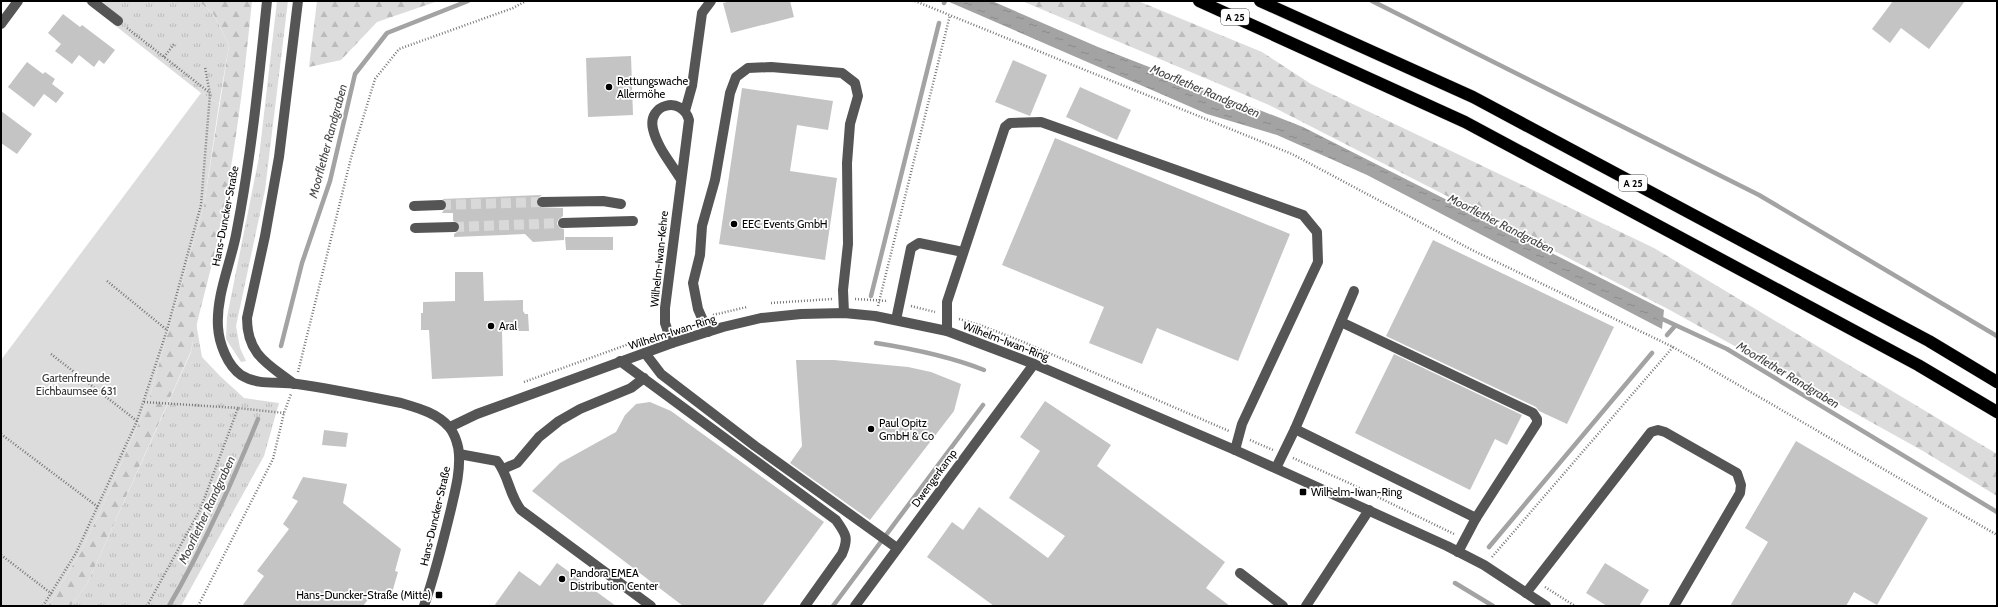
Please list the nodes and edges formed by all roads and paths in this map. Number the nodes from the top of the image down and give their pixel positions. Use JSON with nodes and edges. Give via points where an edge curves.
{"nodes":[{"id":1,"x":18,"y":1,"type":"edge"},
{"id":2,"x":92,"y":1,"type":"edge"},
{"id":3,"x":267,"y":1,"type":"edge"},
{"id":4,"x":298,"y":1,"type":"edge"},
{"id":5,"x":526,"y":1,"type":"edge"},
{"id":6,"x":711,"y":1,"type":"edge"},
{"id":7,"x":915,"y":1,"type":"edge"},
{"id":8,"x":1198,"y":1,"type":"edge"},
{"id":9,"x":1260,"y":1,"type":"edge"},
{"id":10,"x":950,"y":15,"type":"junction"},
{"id":11,"x":118,"y":21,"type":"joint"},
{"id":12,"x":1,"y":24,"type":"edge"},
{"id":13,"x":175,"y":43,"type":"dead end"},
{"id":14,"x":164,"y":57,"type":"junction"},
{"id":15,"x":205,"y":67,"type":"dead end"},
{"id":16,"x":210,"y":94,"type":"junction"},
{"id":17,"x":685,"y":111,"type":"junction"},
{"id":18,"x":680,"y":178,"type":"junction"},
{"id":19,"x":542,"y":202,"type":"tunnel mouth"},
{"id":20,"x":621,"y":204,"type":"dead end"},
{"id":21,"x":441,"y":205,"type":"tunnel mouth"},
{"id":22,"x":414,"y":206,"type":"dead end"},
{"id":23,"x":633,"y":221,"type":"dead end"},
{"id":24,"x":563,"y":223,"type":"tunnel mouth"},
{"id":25,"x":454,"y":227,"type":"tunnel mouth"},
{"id":26,"x":415,"y":228,"type":"dead end"},
{"id":27,"x":963,"y":252,"type":"junction"},
{"id":28,"x":107,"y":281,"type":"dead end"},
{"id":29,"x":1354,"y":291,"type":"dead end"},
{"id":30,"x":844,"y":313,"type":"junction"},
{"id":31,"x":875,"y":316,"type":"junction"},
{"id":32,"x":896,"y":320,"type":"junction"},
{"id":33,"x":1341,"y":322,"type":"junction"},
{"id":34,"x":167,"y":330,"type":"junction"},
{"id":35,"x":947,"y":331,"type":"junction"},
{"id":36,"x":708,"y":332,"type":"junction"},
{"id":37,"x":672,"y":343,"type":"junction"},
{"id":38,"x":1673,"y":347,"type":"junction"},
{"id":39,"x":644,"y":353,"type":"junction"},
{"id":40,"x":51,"y":354,"type":"dead end"},
{"id":41,"x":620,"y":361,"type":"junction"},
{"id":42,"x":1034,"y":364,"type":"junction"},
{"id":43,"x":644,"y":378,"type":"junction"},
{"id":44,"x":1997,"y":382,"type":"edge"},
{"id":45,"x":294,"y":384,"type":"junction"},
{"id":46,"x":144,"y":402,"type":"junction"},
{"id":47,"x":238,"y":408,"type":"junction"},
{"id":48,"x":1997,"y":412,"type":"edge"},
{"id":49,"x":284,"y":413,"type":"junction"},
{"id":50,"x":137,"y":421,"type":"junction"},
{"id":51,"x":450,"y":427,"type":"junction"},
{"id":52,"x":1295,"y":429,"type":"junction"},
{"id":53,"x":1,"y":434,"type":"edge"},
{"id":54,"x":1235,"y":450,"type":"junction"},
{"id":55,"x":459,"y":454,"type":"junction"},
{"id":56,"x":1276,"y":468,"type":"junction"},
{"id":57,"x":503,"y":469,"type":"junction"},
{"id":58,"x":98,"y":507,"type":"junction"},
{"id":59,"x":1369,"y":510,"type":"junction"},
{"id":60,"x":1476,"y":518,"type":"junction"},
{"id":61,"x":1997,"y":535,"type":"edge"},
{"id":62,"x":897,"y":548,"type":"junction"},
{"id":63,"x":1458,"y":552,"type":"junction"},
{"id":64,"x":1,"y":555,"type":"edge"},
{"id":65,"x":1484,"y":565,"type":"junction"},
{"id":66,"x":1240,"y":573,"type":"dead end"},
{"id":67,"x":1526,"y":593,"type":"junction"},
{"id":68,"x":52,"y":594,"type":"junction"},
{"id":69,"x":43,"y":606,"type":"edge"},
{"id":70,"x":147,"y":606,"type":"edge"},
{"id":71,"x":198,"y":606,"type":"edge"},
{"id":72,"x":424,"y":606,"type":"edge"},
{"id":73,"x":650,"y":606,"type":"edge"},
{"id":74,"x":805,"y":606,"type":"edge"},
{"id":75,"x":854,"y":606,"type":"edge"},
{"id":76,"x":1283,"y":606,"type":"edge"},
{"id":77,"x":1306,"y":606,"type":"edge"},
{"id":78,"x":1546,"y":606,"type":"edge"},
{"id":79,"x":1674,"y":606,"type":"edge"}],
"edges":[{"from":1,"to":12,"type":"street"},
{"from":2,"to":11,"type":"street"},
{"from":3,"to":45,"type":"street","name":"Hans-Duncker-Straße","via":[[246,172],[236,235],[219,303],[218,328],[225,354],[240,374],[263,383]]},
{"from":4,"to":45,"type":"street","name":"Hans-Duncker-Straße","via":[[279,157],[247,318],[247,330],[255,352],[262,361]]},
{"from":5,"to":45,"type":"path","via":[[399,50],[374,79],[351,158]]},
{"from":6,"to":17,"type":"street","via":[[702,13],[692,86]]},
{"from":7,"to":10,"type":"path"},
{"from":8,"to":48,"type":"highway","number":"A 25","via":[[1465,122],[1918,365]]},
{"from":9,"to":44,"type":"highway","number":"A 25","via":[[1473,97],[1929,341]]},
{"from":10,"to":31,"type":"path"},
{"from":10,"to":38,"type":"path","via":[[1292,154],[1472,250]]},
{"from":11,"to":14,"type":"path"},
{"from":13,"to":14,"type":"path"},
{"from":14,"to":16,"type":"path"},
{"from":15,"to":16,"type":"path"},
{"from":16,"to":34,"type":"path","via":[[201,205]]},
{"from":17,"to":18,"type":"street","name":"Wilhelm-Iwan-Kehre","via":[[689,120]]},
{"from":17,"to":18,"type":"street","via":[[676,105],[665,106],[656,111],[652,120],[658,143]]},
{"from":18,"to":37,"type":"street","name":"Wilhelm-Iwan-Kehre","via":[[665,308],[665,323]]},
{"from":19,"to":20,"type":"street","via":[[603,201]]},
{"from":21,"to":22,"type":"street"},
{"from":23,"to":24,"type":"street"},
{"from":25,"to":26,"type":"street"},
{"from":27,"to":32,"type":"street","via":[[919,242],[911,248]]},
{"from":27,"to":35,"type":"street","via":[[947,302]]},
{"from":27,"to":54,"type":"street","via":[[1005,127],[1010,123],[1041,122],[1303,215],[1317,232],[1318,262],[1242,424]]},
{"from":28,"to":34,"type":"path"},
{"from":29,"to":33,"type":"street"},
{"from":30,"to":31,"type":"street","name":"Wilhelm-Iwan-Ring"},
{"from":30,"to":36,"type":"street","name":"Wilhelm-Iwan-Ring","via":[[761,318]]},
{"from":30,"to":36,"type":"street","via":[[843,290],[848,244],[847,163],[850,124],[858,96],[855,83],[842,73],[771,67],[748,68],[736,77],[730,93],[715,180],[702,226],[700,255],[693,283],[698,309]]},
{"from":31,"to":32,"type":"street","name":"Wilhelm-Iwan-Ring"},
{"from":32,"to":35,"type":"street","name":"Wilhelm-Iwan-Ring"},
{"from":33,"to":52,"type":"street"},
{"from":33,"to":60,"type":"street","via":[[1533,413],[1537,423]]},
{"from":34,"to":46,"type":"path"},
{"from":35,"to":42,"type":"street","name":"Wilhelm-Iwan-Ring"},
{"from":36,"to":37,"type":"street","name":"Wilhelm-Iwan-Ring"},
{"from":37,"to":39,"type":"street","name":"Wilhelm-Iwan-Ring"},
{"from":38,"to":61,"type":"path"},
{"from":38,"to":65,"type":"path"},
{"from":39,"to":41,"type":"street","name":"Wilhelm-Iwan-Ring"},
{"from":39,"to":62,"type":"street","via":[[661,374],[755,446]]},
{"from":40,"to":50,"type":"path"},
{"from":41,"to":43,"type":"street"},
{"from":41,"to":51,"type":"street","name":"Wilhelm-Iwan-Ring","via":[[477,414]]},
{"from":42,"to":54,"type":"street","name":"Wilhelm-Iwan-Ring"},
{"from":42,"to":62,"type":"street","name":"Dwengerkamp"},
{"from":43,"to":57,"type":"street","via":[[632,388],[580,409],[559,421],[539,437],[517,463]]},
{"from":43,"to":74,"type":"street","via":[[836,520],[846,533],[846,545],[842,554]]},
{"from":45,"to":49,"type":"path"},
{"from":45,"to":51,"type":"street","name":"Hans-Duncker-Straße","via":[[374,397],[418,408]]},
{"from":46,"to":47,"type":"path"},
{"from":46,"to":50,"type":"path"},
{"from":47,"to":49,"type":"path"},
{"from":47,"to":70,"type":"path","via":[[200,510]]},
{"from":49,"to":71,"type":"path","via":[[273,459]]},
{"from":50,"to":58,"type":"path"},
{"from":51,"to":55,"type":"street","name":"Hans-Duncker-Straße"},
{"from":52,"to":56,"type":"street"},
{"from":52,"to":60,"type":"street"},
{"from":53,"to":58,"type":"path"},
{"from":54,"to":56,"type":"street","name":"Wilhelm-Iwan-Ring"},
{"from":55,"to":57,"type":"street","via":[[497,461]]},
{"from":55,"to":72,"type":"street","name":"Hans-Duncker-Straße","via":[[458,476]]},
{"from":56,"to":59,"type":"street","name":"Wilhelm-Iwan-Ring"},
{"from":57,"to":73,"type":"street","via":[[515,502],[521,510]]},
{"from":58,"to":68,"type":"path","via":[[76,553]]},
{"from":59,"to":63,"type":"street","name":"Wilhelm-Iwan-Ring"},
{"from":59,"to":77,"type":"street"},
{"from":60,"to":63,"type":"street"},
{"from":62,"to":75,"type":"street","name":"Dwengerkamp"},
{"from":63,"to":65,"type":"street","name":"Wilhelm-Iwan-Ring"},
{"from":64,"to":68,"type":"path"},
{"from":65,"to":67,"type":"street","name":"Wilhelm-Iwan-Ring"},
{"from":66,"to":76,"type":"street"},
{"from":67,"to":78,"type":"street","name":"Wilhelm-Iwan-Ring"},
{"from":67,"to":79,"type":"street","via":[[1651,432],[1658,430],[1737,473],[1741,485],[1740,493]]},
{"from":68,"to":69,"type":"path"}]}
